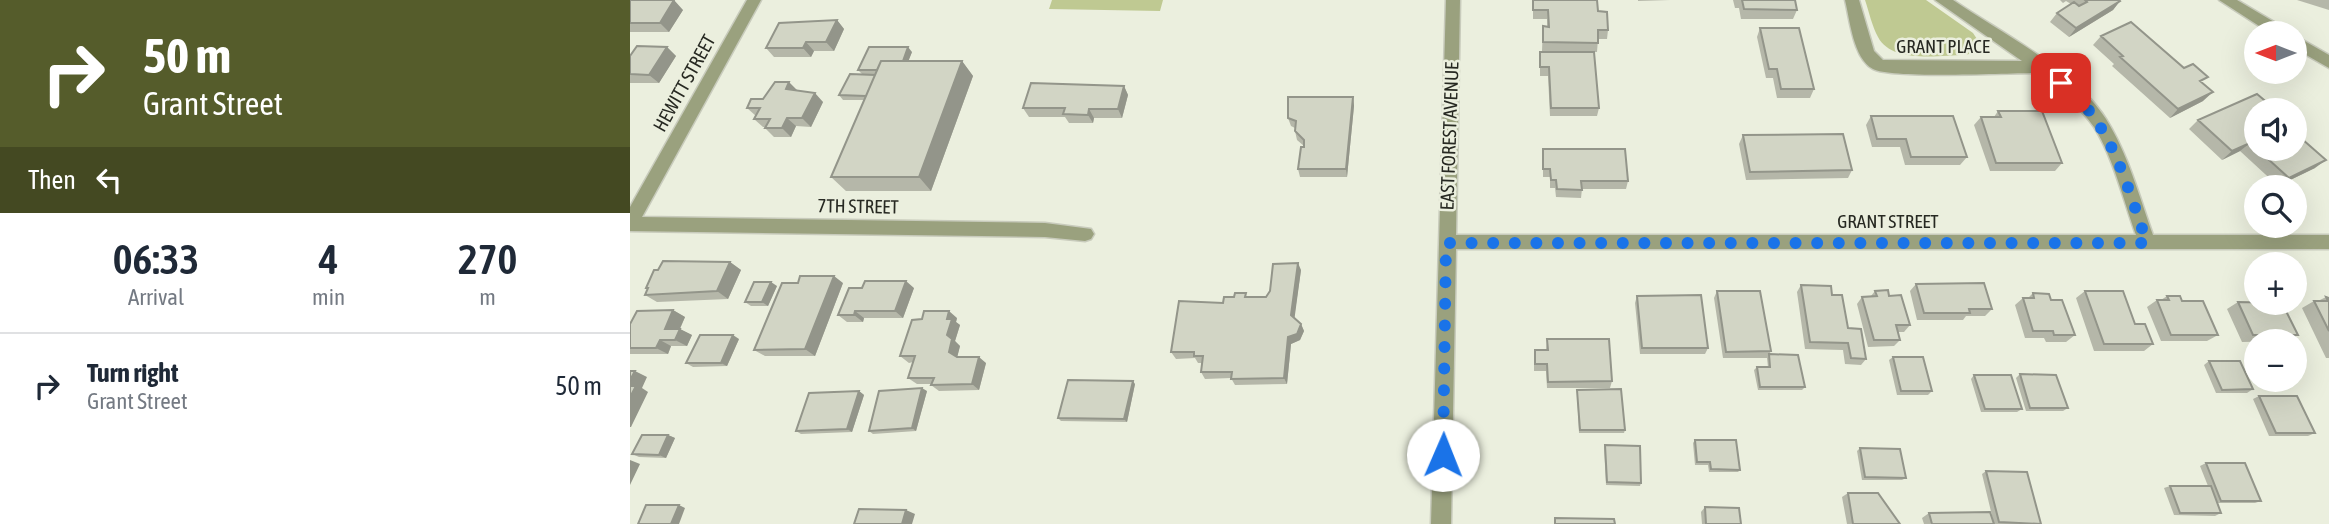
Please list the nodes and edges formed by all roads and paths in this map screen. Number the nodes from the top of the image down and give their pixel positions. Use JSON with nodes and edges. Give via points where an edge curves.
{"nodes":[{"id":1,"x":754,"y":0,"type":"edge"},
{"id":2,"x":1453,"y":0,"type":"edge"},
{"id":3,"x":1852,"y":0,"type":"edge"},
{"id":4,"x":1942,"y":0,"type":"edge"},
{"id":5,"x":2225,"y":0,"type":"edge"},
{"id":6,"x":2261,"y":21,"type":"edge"},
{"id":7,"x":2307,"y":49,"type":"edge"},
{"id":8,"x":2329,"y":62,"type":"edge"},
{"id":9,"x":2038,"y":67,"type":"junction"},
{"id":10,"x":630,"y":224,"type":"edge"},
{"id":11,"x":1085,"y":234,"type":"dead end"},
{"id":12,"x":2329,"y":242,"type":"edge"},
{"id":13,"x":1446,"y":243,"type":"junction"},
{"id":14,"x":2147,"y":243,"type":"junction"},
{"id":15,"x":1441,"y":524,"type":"edge"}],
"edges":[{"from":1,"to":10,"type":"street","name":"HEWITT STREET"},
{"from":2,"to":13,"type":"street","name":"EAST FOREST AVENUE"},
{"from":3,"to":9,"type":"street","name":"GRANT PLACE","via":[[1867,53],[1878,65]]},
{"from":4,"to":9,"type":"street","name":"GRANT PLACE"},
{"from":5,"to":6,"type":"street"},
{"from":7,"to":8,"type":"street"},
{"from":9,"to":14,"type":"street","name":"GRANT PLACE","via":[[2077,95],[2099,123]]},
{"from":10,"to":11,"type":"street","name":"7TH STREET","via":[[1031,229]]},
{"from":12,"to":14,"type":"street","name":"GRANT STREET"},
{"from":13,"to":14,"type":"street","name":"GRANT STREET"},
{"from":13,"to":15,"type":"street","name":"EAST FOREST AVENUE"}]}
